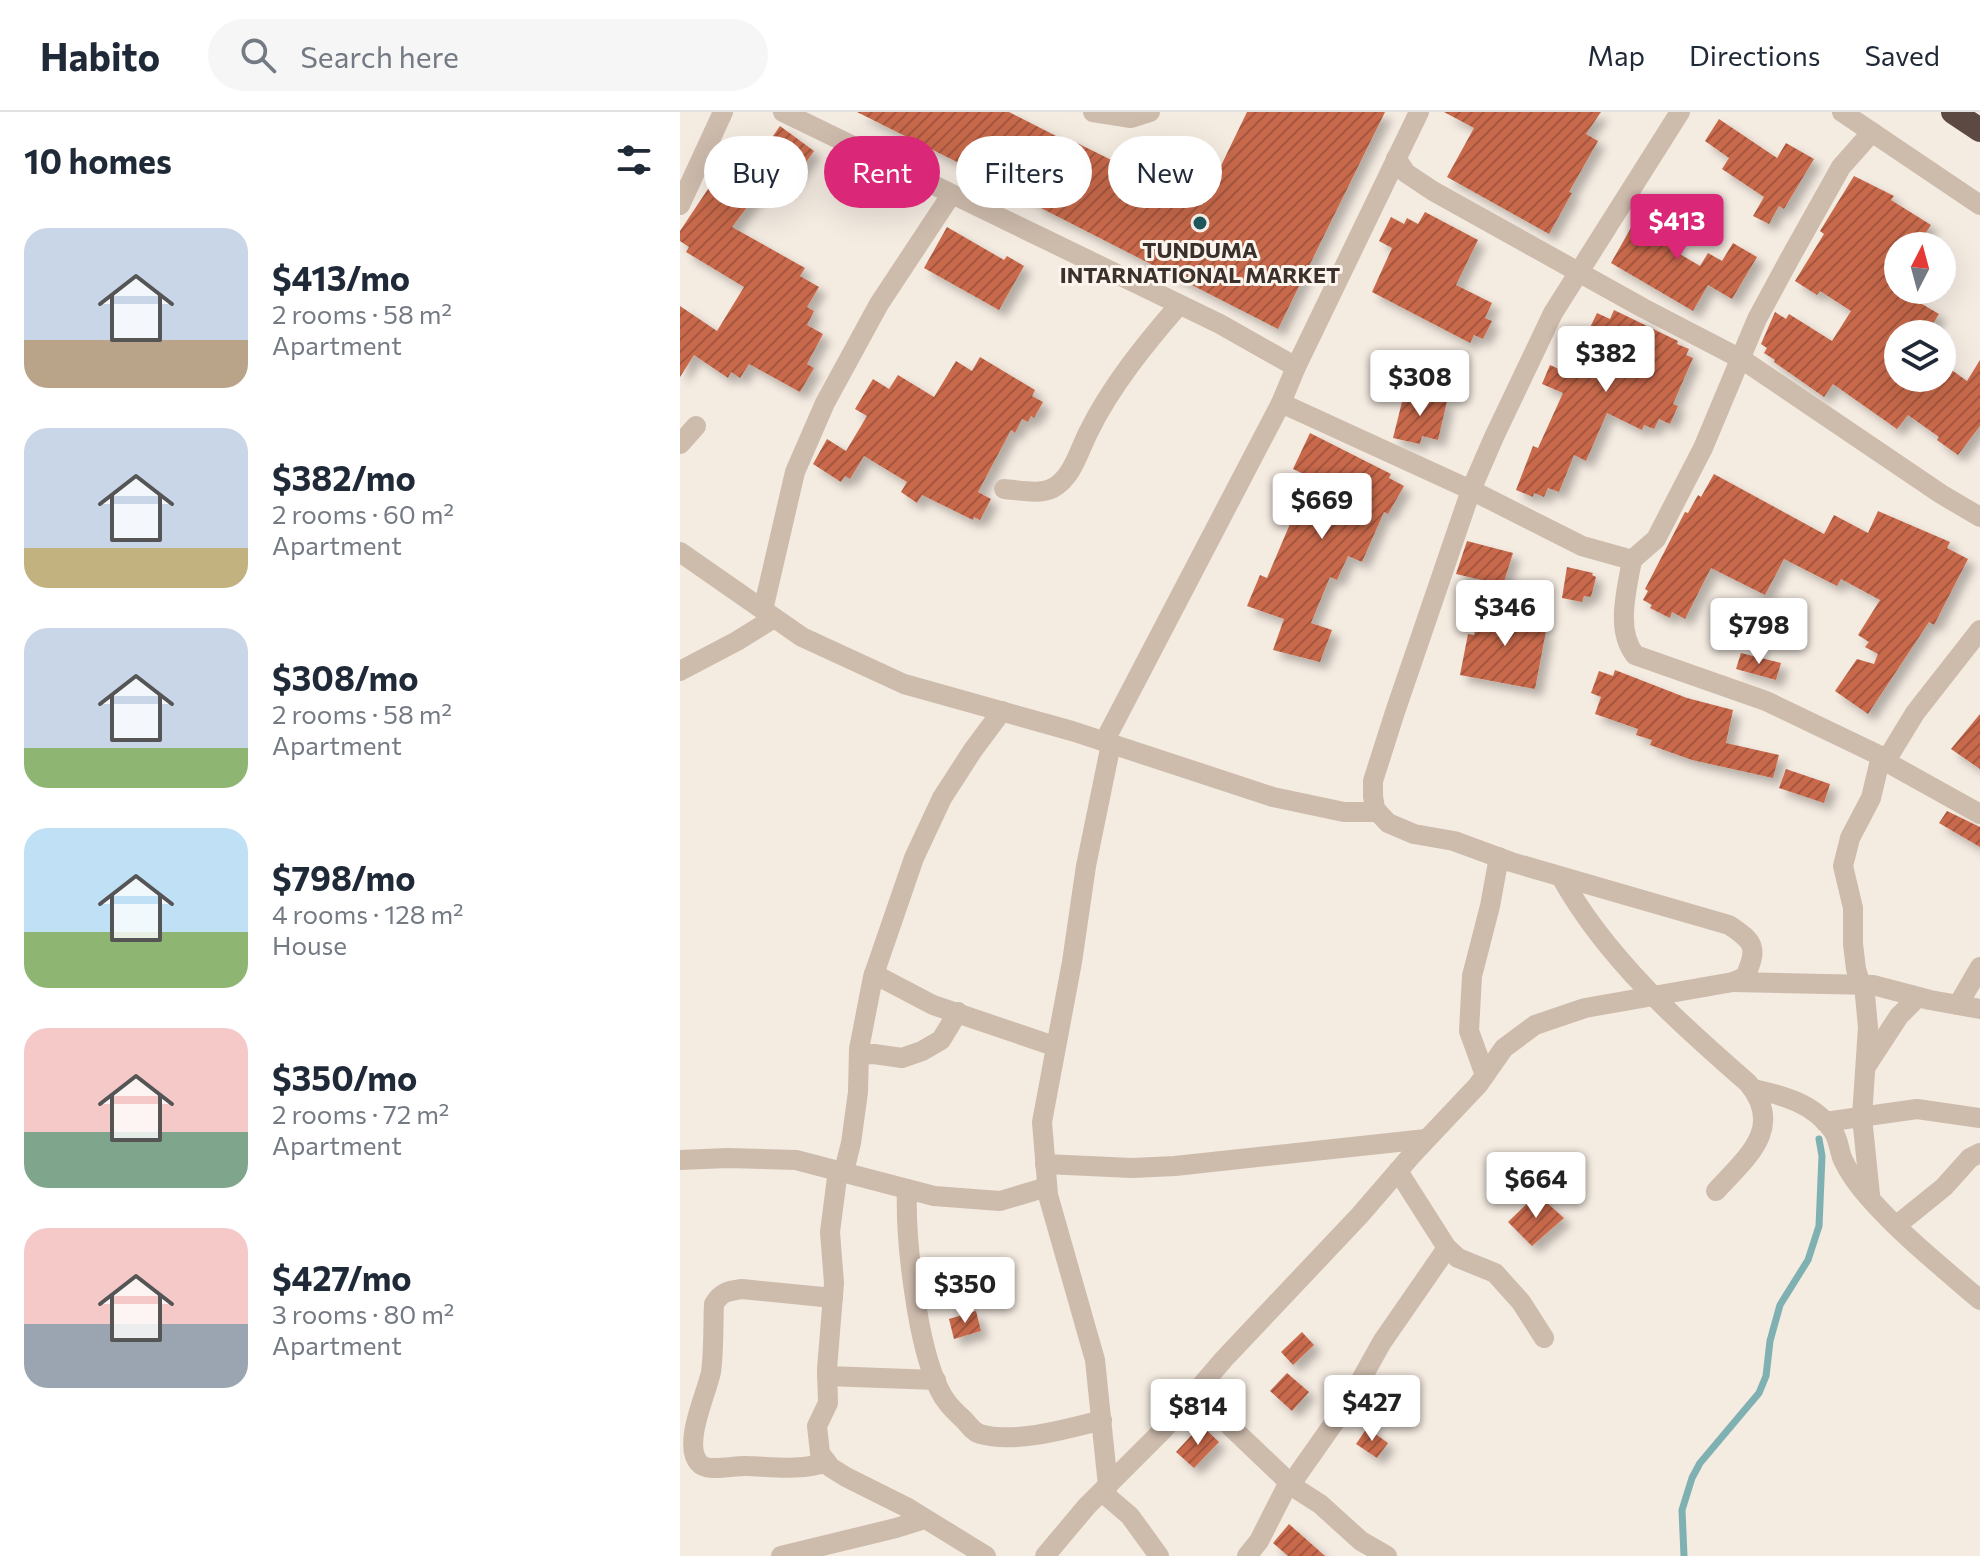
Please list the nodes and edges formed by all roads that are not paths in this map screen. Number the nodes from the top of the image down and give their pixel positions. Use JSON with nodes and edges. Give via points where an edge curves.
{"nodes":[{"id":1,"x":723,"y":112,"type":"edge"},
{"id":2,"x":783,"y":112,"type":"edge"},
{"id":3,"x":1093,"y":112,"type":"edge"},
{"id":4,"x":1150,"y":112,"type":"edge"},
{"id":5,"x":1419,"y":112,"type":"edge"},
{"id":6,"x":1680,"y":112,"type":"edge"},
{"id":7,"x":1842,"y":112,"type":"edge"},
{"id":8,"x":1953,"y":112,"type":"edge"},
{"id":9,"x":1869,"y":123,"type":"edge"},
{"id":10,"x":1980,"y":130,"type":"edge"},
{"id":11,"x":1396,"y":158,"type":"junction"},
{"id":12,"x":951,"y":195,"type":"junction"},
{"id":13,"x":680,"y":205,"type":"edge"},
{"id":14,"x":1980,"y":205,"type":"edge"},
{"id":15,"x":1579,"y":271,"type":"junction"},
{"id":16,"x":1179,"y":305,"type":"junction"},
{"id":17,"x":1743,"y":360,"type":"junction"},
{"id":18,"x":1296,"y":367,"type":"junction"},
{"id":19,"x":1281,"y":403,"type":"junction"},
{"id":20,"x":696,"y":426,"type":"dead end"},
{"id":21,"x":680,"y":444,"type":"edge"},
{"id":22,"x":1004,"y":489,"type":"dead end"},
{"id":23,"x":1471,"y":490,"type":"junction"},
{"id":24,"x":1980,"y":517,"type":"edge"},
{"id":25,"x":680,"y":552,"type":"edge"},
{"id":26,"x":1632,"y":560,"type":"junction"},
{"id":27,"x":769,"y":614,"type":"junction"},
{"id":28,"x":1980,"y":630,"type":"edge"},
{"id":29,"x":680,"y":671,"type":"edge"},
{"id":30,"x":1002,"y":711,"type":"junction"},
{"id":31,"x":1107,"y":743,"type":"junction"},
{"id":32,"x":1884,"y":757,"type":"junction"},
{"id":33,"x":1378,"y":812,"type":"junction"},
{"id":34,"x":1980,"y":814,"type":"edge"},
{"id":35,"x":1499,"y":857,"type":"junction"},
{"id":36,"x":1561,"y":877,"type":"junction"},
{"id":37,"x":1980,"y":967,"type":"edge"},
{"id":38,"x":874,"y":974,"type":"junction"},
{"id":39,"x":1733,"y":982,"type":"junction"},
{"id":40,"x":1863,"y":985,"type":"junction"},
{"id":41,"x":1651,"y":995,"type":"junction"},
{"id":42,"x":1918,"y":997,"type":"junction"},
{"id":43,"x":1958,"y":1005,"type":"junction"},
{"id":44,"x":1980,"y":1009,"type":"edge"},
{"id":45,"x":958,"y":1012,"type":"junction"},
{"id":46,"x":1054,"y":1046,"type":"junction"},
{"id":47,"x":859,"y":1055,"type":"junction"},
{"id":48,"x":1867,"y":1065,"type":"junction"},
{"id":49,"x":1485,"y":1075,"type":"junction"},
{"id":50,"x":1753,"y":1089,"type":"junction"},
{"id":51,"x":1862,"y":1117,"type":"junction"},
{"id":52,"x":1980,"y":1118,"type":"edge"},
{"id":53,"x":1825,"y":1122,"type":"junction"},
{"id":54,"x":1426,"y":1139,"type":"junction"},
{"id":55,"x":1980,"y":1153,"type":"edge"},
{"id":56,"x":680,"y":1160,"type":"edge"},
{"id":57,"x":1045,"y":1164,"type":"junction"},
{"id":58,"x":841,"y":1170,"type":"junction"},
{"id":59,"x":1398,"y":1171,"type":"junction"},
{"id":60,"x":1047,"y":1187,"type":"junction"},
{"id":61,"x":907,"y":1189,"type":"junction"},
{"id":62,"x":1716,"y":1191,"type":"dead end"},
{"id":63,"x":1871,"y":1200,"type":"junction"},
{"id":64,"x":1897,"y":1225,"type":"junction"},
{"id":65,"x":1447,"y":1248,"type":"junction"},
{"id":66,"x":833,"y":1298,"type":"junction"},
{"id":67,"x":1980,"y":1300,"type":"edge"},
{"id":68,"x":1544,"y":1338,"type":"dead end"},
{"id":69,"x":827,"y":1376,"type":"junction"},
{"id":70,"x":936,"y":1380,"type":"junction"},
{"id":71,"x":1198,"y":1389,"type":"junction"},
{"id":72,"x":1102,"y":1420,"type":"junction"},
{"id":73,"x":827,"y":1462,"type":"junction"},
{"id":74,"x":1290,"y":1483,"type":"junction"},
{"id":75,"x":1105,"y":1489,"type":"junction"},
{"id":76,"x":925,"y":1519,"type":"junction"},
{"id":77,"x":781,"y":1556,"type":"edge"},
{"id":78,"x":986,"y":1556,"type":"edge"},
{"id":79,"x":1045,"y":1556,"type":"edge"},
{"id":80,"x":1159,"y":1556,"type":"edge"},
{"id":81,"x":1247,"y":1556,"type":"edge"},
{"id":82,"x":1387,"y":1556,"type":"edge"}],
"edges":[{"from":1,"to":13,"type":"street"},
{"from":2,"to":12,"type":"street"},
{"from":3,"to":4,"type":"street","via":[[1131,118]]},
{"from":5,"to":11,"type":"street"},
{"from":6,"to":15,"type":"street"},
{"from":7,"to":9,"type":"street"},
{"from":8,"to":10,"type":"highway"},
{"from":9,"to":14,"type":"street"},
{"from":9,"to":17,"type":"street","via":[[1757,319]]},
{"from":11,"to":15,"type":"street","via":[[1406,173],[1433,191]]},
{"from":11,"to":18,"type":"street"},
{"from":12,"to":16,"type":"street"},
{"from":12,"to":27,"type":"street","via":[[879,304],[825,403],[795,472]]},
{"from":15,"to":17,"type":"street"},
{"from":15,"to":23,"type":"street","via":[[1553,313]]},
{"from":16,"to":18,"type":"street"},
{"from":16,"to":22,"type":"street","via":[[1120,381],[1063,481],[1051,489]]},
{"from":17,"to":24,"type":"street"},
{"from":17,"to":26,"type":"street","via":[[1656,539]]},
{"from":18,"to":19,"type":"street"},
{"from":19,"to":23,"type":"street"},
{"from":19,"to":31,"type":"street"},
{"from":20,"to":21,"type":"street"},
{"from":23,"to":26,"type":"street","via":[[1582,546]]},
{"from":23,"to":33,"type":"street","via":[[1373,781]]},
{"from":25,"to":27,"type":"street"},
{"from":26,"to":32,"type":"street","via":[[1625,634],[1635,655],[1766,701]]},
{"from":27,"to":29,"type":"street"},
{"from":27,"to":30,"type":"street","via":[[802,637],[904,684]]},
{"from":28,"to":32,"type":"street"},
{"from":30,"to":31,"type":"street"},
{"from":30,"to":38,"type":"street","via":[[942,798],[914,858]]},
{"from":31,"to":33,"type":"street","via":[[1273,797],[1344,812]]},
{"from":31,"to":46,"type":"street"},
{"from":32,"to":34,"type":"street"},
{"from":32,"to":40,"type":"street","via":[[1843,866],[1853,908],[1856,969]]},
{"from":33,"to":35,"type":"street","via":[[1388,823],[1414,834]]},
{"from":35,"to":36,"type":"street"},
{"from":35,"to":49,"type":"street","via":[[1472,976],[1469,1031]]},
{"from":36,"to":39,"type":"street","via":[[1729,925],[1753,947],[1745,977]]},
{"from":36,"to":41,"type":"street","via":[[1578,908]]},
{"from":37,"to":43,"type":"street"},
{"from":38,"to":45,"type":"street"},
{"from":38,"to":47,"type":"street"},
{"from":39,"to":40,"type":"street"},
{"from":39,"to":41,"type":"street"},
{"from":40,"to":42,"type":"street"},
{"from":40,"to":48,"type":"street"},
{"from":41,"to":49,"type":"street","via":[[1535,1025],[1504,1048]]},
{"from":41,"to":50,"type":"street"},
{"from":42,"to":43,"type":"street"},
{"from":42,"to":48,"type":"street"},
{"from":43,"to":44,"type":"street"},
{"from":45,"to":46,"type":"street"},
{"from":45,"to":47,"type":"street","via":[[941,1040],[922,1051],[902,1058]]},
{"from":46,"to":57,"type":"street","via":[[1042,1122]]},
{"from":47,"to":58,"type":"street","via":[[851,1143]]},
{"from":48,"to":51,"type":"street"},
{"from":49,"to":54,"type":"street"},
{"from":50,"to":53,"type":"street","via":[[1802,1104]]},
{"from":50,"to":62,"type":"street","via":[[1765,1116],[1759,1141]]},
{"from":51,"to":52,"type":"street","via":[[1917,1109]]},
{"from":51,"to":53,"type":"street"},
{"from":51,"to":63,"type":"street"},
{"from":53,"to":63,"type":"street","via":[[1842,1159]]},
{"from":54,"to":57,"type":"street","via":[[1175,1166]]},
{"from":54,"to":59,"type":"street"},
{"from":55,"to":64,"type":"street"},
{"from":56,"to":58,"type":"street","via":[[796,1160]]},
{"from":57,"to":60,"type":"street"},
{"from":58,"to":61,"type":"street"},
{"from":58,"to":66,"type":"street","via":[[830,1232]]},
{"from":59,"to":65,"type":"street"},
{"from":59,"to":71,"type":"street"},
{"from":60,"to":61,"type":"street","via":[[1000,1201]]},
{"from":60,"to":72,"type":"street","via":[[1095,1360]]},
{"from":61,"to":70,"type":"street","via":[[913,1281]]},
{"from":63,"to":64,"type":"street"},
{"from":64,"to":67,"type":"street"},
{"from":65,"to":68,"type":"street","via":[[1495,1273]]},
{"from":65,"to":74,"type":"street"},
{"from":66,"to":69,"type":"street"},
{"from":66,"to":73,"type":"street","via":[[742,1289],[719,1296],[694,1444],[700,1465],[710,1467],[813,1467]]},
{"from":69,"to":70,"type":"street"},
{"from":69,"to":73,"type":"street","via":[[828,1403],[817,1426],[820,1453]]},
{"from":70,"to":72,"type":"street","via":[[949,1405],[977,1433],[1039,1433]]},
{"from":71,"to":74,"type":"street"},
{"from":71,"to":75,"type":"street"},
{"from":72,"to":75,"type":"street"},
{"from":73,"to":76,"type":"street"},
{"from":74,"to":81,"type":"street"},
{"from":74,"to":82,"type":"street"},
{"from":75,"to":79,"type":"street"},
{"from":75,"to":80,"type":"street"},
{"from":76,"to":77,"type":"street"},
{"from":76,"to":78,"type":"street"}]}
